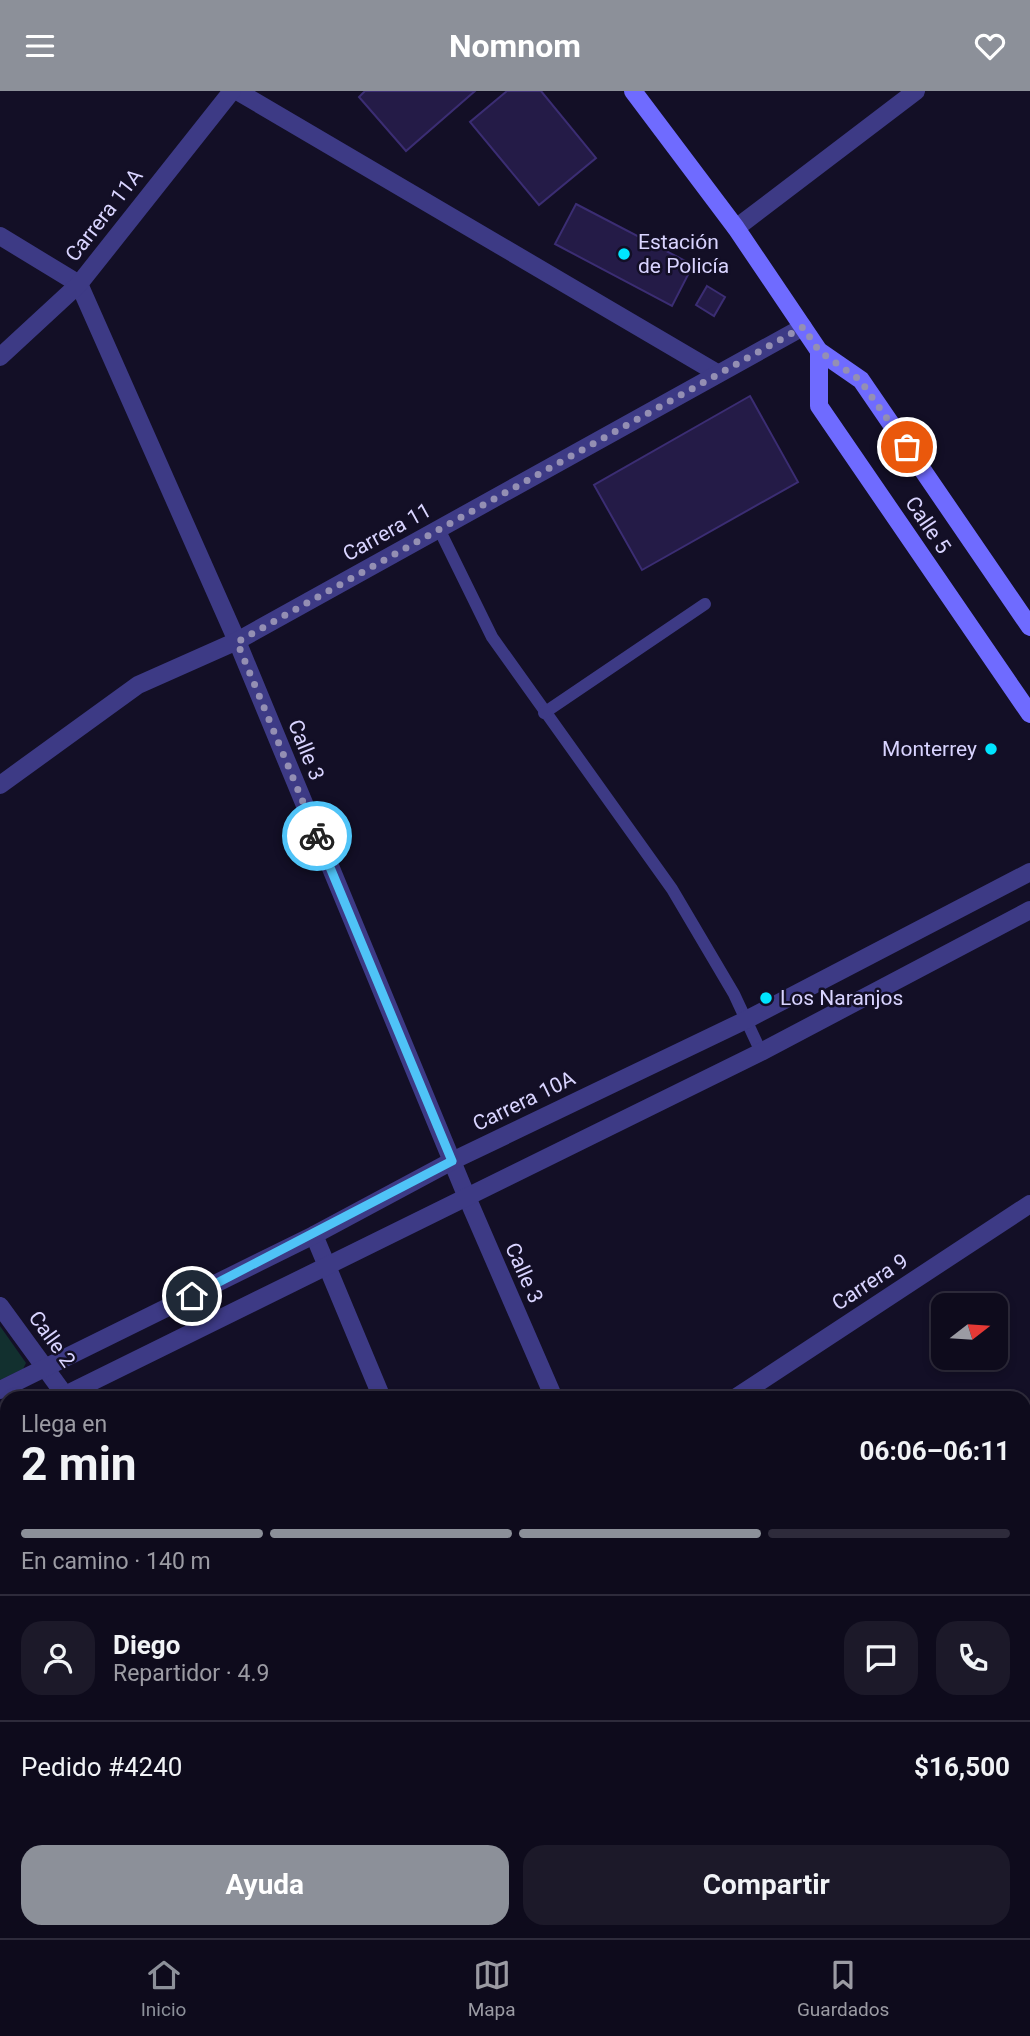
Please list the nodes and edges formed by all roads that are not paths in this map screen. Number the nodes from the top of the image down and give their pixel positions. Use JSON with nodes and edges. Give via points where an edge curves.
{"nodes":[{"id":1,"x":234,"y":91,"type":"edge"},
{"id":2,"x":633,"y":91,"type":"edge"},
{"id":3,"x":915,"y":91,"type":"edge"},
{"id":4,"x":736,"y":227,"type":"junction"},
{"id":5,"x":0,"y":236,"type":"edge"},
{"id":6,"x":79,"y":284,"type":"junction"},
{"id":7,"x":803,"y":327,"type":"junction"},
{"id":8,"x":819,"y":351,"type":"junction"},
{"id":9,"x":0,"y":357,"type":"edge"},
{"id":10,"x":717,"y":373,"type":"junction"},
{"id":11,"x":439,"y":529,"type":"junction"},
{"id":12,"x":705,"y":604,"type":"dead end"},
{"id":13,"x":1030,"y":627,"type":"edge"},
{"id":14,"x":237,"y":642,"type":"junction"},
{"id":15,"x":544,"y":713,"type":"junction"},
{"id":16,"x":1030,"y":714,"type":"edge"},
{"id":17,"x":0,"y":785,"type":"edge"},
{"id":18,"x":1030,"y":871,"type":"edge"},
{"id":19,"x":1030,"y":909,"type":"edge"},
{"id":20,"x":746,"y":1020,"type":"junction"},
{"id":21,"x":761,"y":1052,"type":"junction"},
{"id":22,"x":452,"y":1161,"type":"junction"},
{"id":23,"x":466,"y":1195,"type":"junction"},
{"id":24,"x":1030,"y":1204,"type":"edge"},
{"id":25,"x":314,"y":1235,"type":"junction"},
{"id":26,"x":327,"y":1268,"type":"junction"},
{"id":27,"x":0,"y":1306,"type":"edge"},
{"id":28,"x":46,"y":1369,"type":"junction"},
{"id":29,"x":0,"y":1390,"type":"edge"},
{"id":30,"x":59,"y":1391,"type":"edge"},
{"id":31,"x":75,"y":1391,"type":"edge"},
{"id":32,"x":379,"y":1391,"type":"edge"},
{"id":33,"x":551,"y":1391,"type":"edge"},
{"id":34,"x":746,"y":1391,"type":"edge"}],
"edges":[{"from":1,"to":6,"type":"street","name":"Carrera 11A"},
{"from":1,"to":10,"type":"street"},
{"from":2,"to":4,"type":"street","name":"Calle 5"},
{"from":3,"to":4,"type":"street"},
{"from":4,"to":7,"type":"street","name":"Calle 5"},
{"from":5,"to":6,"type":"street"},
{"from":6,"to":9,"type":"street","name":"Carrera 11A"},
{"from":6,"to":14,"type":"street","name":"Calle 3"},
{"from":7,"to":8,"type":"street","name":"Calle 5"},
{"from":7,"to":10,"type":"street","name":"Carrera 11"},
{"from":8,"to":13,"type":"street","name":"Calle 5","via":[[860,380]]},
{"from":8,"to":16,"type":"street","name":"Calle 5","via":[[819,406]]},
{"from":10,"to":11,"type":"street","name":"Carrera 11"},
{"from":11,"to":14,"type":"street","name":"Carrera 11"},
{"from":11,"to":15,"type":"lane","via":[[492,637]]},
{"from":12,"to":15,"type":"lane"},
{"from":14,"to":17,"type":"street","name":"Carrera 11","via":[[138,685]]},
{"from":14,"to":22,"type":"street","name":"Calle 3"},
{"from":15,"to":20,"type":"lane","via":[[671,889]]},
{"from":18,"to":20,"type":"street","name":"Carrera 10A"},
{"from":19,"to":21,"type":"street"},
{"from":20,"to":21,"type":"lane"},
{"from":20,"to":22,"type":"street","name":"Carrera 10A"},
{"from":21,"to":23,"type":"street"},
{"from":22,"to":23,"type":"street","name":"Calle 3"},
{"from":22,"to":25,"type":"street","name":"Carrera 10A"},
{"from":23,"to":26,"type":"street"},
{"from":23,"to":33,"type":"street","name":"Calle 3"},
{"from":24,"to":34,"type":"street","name":"Carrera 9"},
{"from":25,"to":26,"type":"street"},
{"from":25,"to":28,"type":"street","name":"Carrera 10A"},
{"from":26,"to":31,"type":"street"},
{"from":26,"to":32,"type":"street"},
{"from":27,"to":28,"type":"street","name":"Calle 2"},
{"from":28,"to":29,"type":"street","name":"Carrera 10A"},
{"from":28,"to":30,"type":"street","name":"Calle 2"}]}
